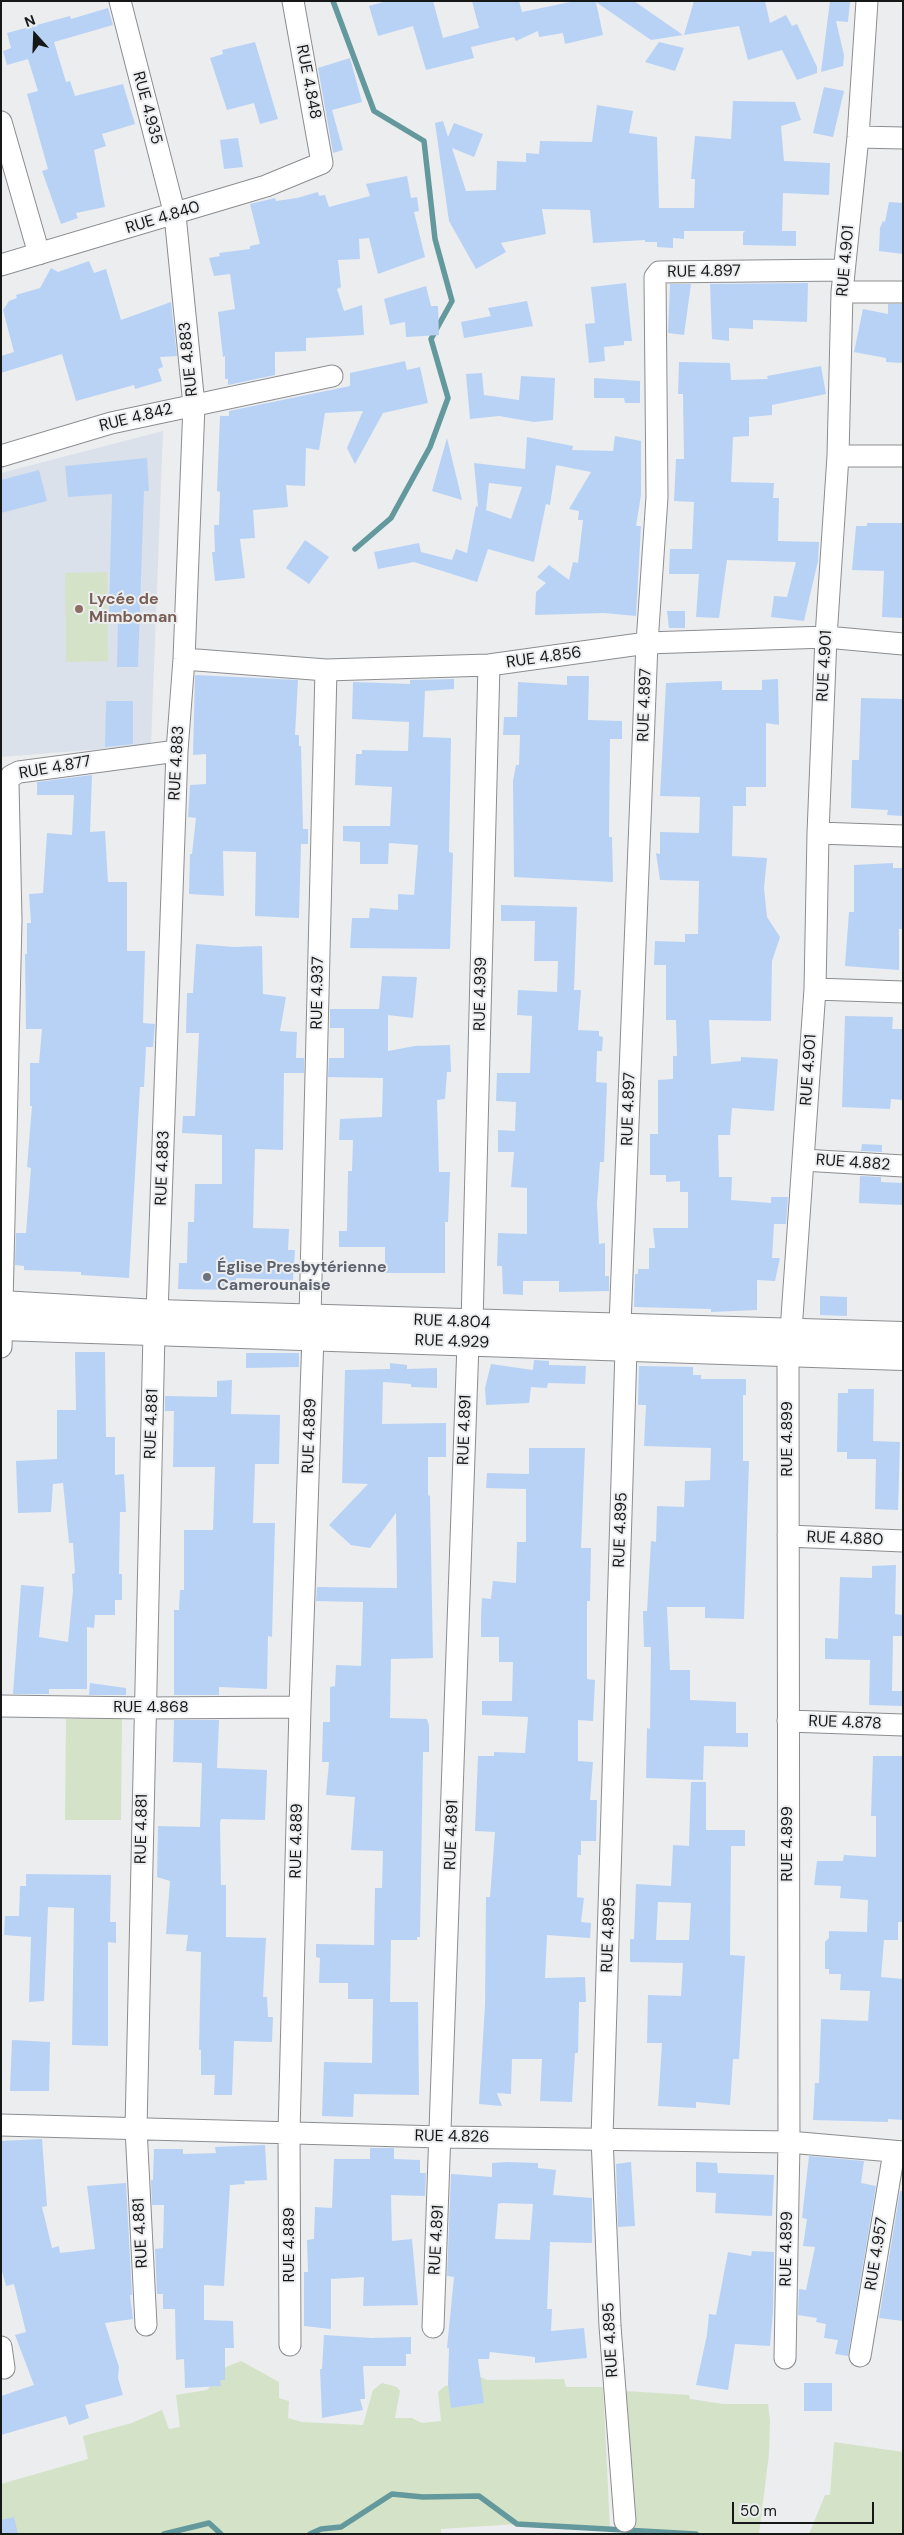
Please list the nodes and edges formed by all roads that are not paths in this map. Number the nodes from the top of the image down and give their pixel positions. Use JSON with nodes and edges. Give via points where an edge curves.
{"nodes":[{"id":1,"x":120,"y":1,"type":"edge"},
{"id":2,"x":293,"y":1,"type":"edge"},
{"id":3,"x":868,"y":1,"type":"edge"},
{"id":4,"x":1,"y":122,"type":"edge"},
{"id":5,"x":858,"y":137,"type":"junction"},
{"id":6,"x":903,"y":138,"type":"edge"},
{"id":7,"x":322,"y":163,"type":"joint"},
{"id":8,"x":175,"y":215,"type":"junction"},
{"id":9,"x":39,"y":254,"type":"junction"},
{"id":10,"x":1,"y":265,"type":"edge"},
{"id":11,"x":844,"y":270,"type":"junction"},
{"id":12,"x":842,"y":292,"type":"junction"},
{"id":13,"x":903,"y":292,"type":"edge"},
{"id":14,"x":332,"y":376,"type":"dead end"},
{"id":15,"x":194,"y":404,"type":"junction"},
{"id":16,"x":1,"y":456,"type":"edge"},
{"id":17,"x":838,"y":456,"type":"junction"},
{"id":18,"x":903,"y":456,"type":"edge"},
{"id":19,"x":826,"y":637,"type":"junction"},
{"id":20,"x":647,"y":643,"type":"junction"},
{"id":21,"x":903,"y":644,"type":"edge"},
{"id":22,"x":184,"y":659,"type":"junction"},
{"id":23,"x":489,"y":665,"type":"junction"},
{"id":24,"x":326,"y":670,"type":"junction"},
{"id":25,"x":177,"y":750,"type":"junction"},
{"id":26,"x":818,"y":833,"type":"junction"},
{"id":27,"x":903,"y":836,"type":"edge"},
{"id":28,"x":815,"y":989,"type":"junction"},
{"id":29,"x":903,"y":992,"type":"edge"},
{"id":30,"x":3,"y":1159,"type":"edge"},
{"id":31,"x":803,"y":1160,"type":"junction"},
{"id":32,"x":903,"y":1166,"type":"edge"},
{"id":33,"x":2,"y":1322,"type":"edge"},
{"id":34,"x":156,"y":1322,"type":"junction"},
{"id":35,"x":312,"y":1326,"type":"junction"},
{"id":36,"x":470,"y":1333,"type":"junction"},
{"id":37,"x":903,"y":1335,"type":"edge"},
{"id":38,"x":623,"y":1337,"type":"junction"},
{"id":39,"x":789,"y":1342,"type":"junction"},
{"id":40,"x":903,"y":1357,"type":"edge"},
{"id":41,"x":788,"y":1536,"type":"junction"},
{"id":42,"x":903,"y":1541,"type":"edge"},
{"id":43,"x":1,"y":1706,"type":"edge"},
{"id":44,"x":300,"y":1707,"type":"junction"},
{"id":45,"x":144,"y":1708,"type":"junction"},
{"id":46,"x":788,"y":1721,"type":"junction"},
{"id":47,"x":903,"y":1726,"type":"edge"},
{"id":48,"x":1,"y":2125,"type":"edge"},
{"id":49,"x":136,"y":2128,"type":"junction"},
{"id":50,"x":289,"y":2133,"type":"junction"},
{"id":51,"x":441,"y":2137,"type":"junction"},
{"id":52,"x":602,"y":2138,"type":"junction"},
{"id":53,"x":789,"y":2142,"type":"junction"},
{"id":54,"x":898,"y":2152,"type":"edge"},
{"id":55,"x":146,"y":2325,"type":"dead end"},
{"id":56,"x":433,"y":2327,"type":"dead end"},
{"id":57,"x":290,"y":2345,"type":"dead end"},
{"id":58,"x":1,"y":2347,"type":"edge"},
{"id":59,"x":860,"y":2356,"type":"dead end"},
{"id":60,"x":785,"y":2358,"type":"dead end"},
{"id":61,"x":4,"y":2368,"type":"dead end"},
{"id":62,"x":624,"y":2521,"type":"dead end"}],
"edges":[{"from":1,"to":8,"type":"street","name":"RUE 4.935"},
{"from":2,"to":7,"type":"street","name":"RUE 4.848"},
{"from":3,"to":5,"type":"street","name":"RUE 4.901"},
{"from":4,"to":9,"type":"street"},
{"from":5,"to":6,"type":"street"},
{"from":5,"to":11,"type":"street","name":"RUE 4.901"},
{"from":7,"to":8,"type":"street","name":"RUE 4.840","via":[[266,186]]},
{"from":8,"to":9,"type":"street","name":"RUE 4.840"},
{"from":8,"to":15,"type":"street","name":"RUE 4.883"},
{"from":9,"to":10,"type":"street","name":"RUE 4.840"},
{"from":11,"to":12,"type":"street","name":"RUE 4.901"},
{"from":11,"to":20,"type":"street","name":"RUE 4.897","via":[[656,274],[657,497]]},
{"from":12,"to":13,"type":"street"},
{"from":12,"to":17,"type":"street","name":"RUE 4.901"},
{"from":14,"to":15,"type":"street","name":"RUE 4.842"},
{"from":15,"to":16,"type":"street","name":"RUE 4.842","via":[[111,423]]},
{"from":15,"to":22,"type":"street","name":"RUE 4.883"},
{"from":17,"to":18,"type":"street"},
{"from":17,"to":19,"type":"street","name":"RUE 4.901"},
{"from":19,"to":20,"type":"street","name":"RUE 4.856"},
{"from":19,"to":21,"type":"street","name":"RUE 4.856"},
{"from":19,"to":26,"type":"street","name":"RUE 4.901"},
{"from":20,"to":23,"type":"street","name":"RUE 4.856"},
{"from":20,"to":38,"type":"street","name":"RUE 4.897"},
{"from":22,"to":24,"type":"street","name":"RUE 4.856"},
{"from":22,"to":25,"type":"street","name":"RUE 4.883"},
{"from":23,"to":24,"type":"street","name":"RUE 4.856"},
{"from":23,"to":36,"type":"street","name":"RUE 4.939"},
{"from":24,"to":35,"type":"street","name":"RUE 4.937"},
{"from":25,"to":30,"type":"street","name":"RUE 4.877","via":[[19,772],[8,782],[11,920]]},
{"from":25,"to":34,"type":"street","name":"RUE 4.883"},
{"from":26,"to":27,"type":"street"},
{"from":26,"to":28,"type":"street","name":"RUE 4.901"},
{"from":28,"to":29,"type":"street"},
{"from":28,"to":31,"type":"street","name":"RUE 4.901"},
{"from":30,"to":33,"type":"street","name":"RUE 4.877"},
{"from":31,"to":32,"type":"street","name":"RUE 4.882"},
{"from":31,"to":39,"type":"street","name":"RUE 4.901"},
{"from":33,"to":34,"type":"main road","name":"RUE 4.804"},
{"from":34,"to":35,"type":"main road","name":"RUE 4.804"},
{"from":34,"to":45,"type":"street","name":"RUE 4.881"},
{"from":35,"to":36,"type":"main road","name":"RUE 4.804"},
{"from":35,"to":44,"type":"street","name":"RUE 4.889"},
{"from":36,"to":38,"type":"main road","name":"RUE 4.804"},
{"from":36,"to":51,"type":"street","name":"RUE 4.891"},
{"from":37,"to":39,"type":"main road","name":"RUE 4.804"},
{"from":38,"to":39,"type":"main road","name":"RUE 4.804"},
{"from":38,"to":52,"type":"street","name":"RUE 4.895"},
{"from":39,"to":40,"type":"main road"},
{"from":39,"to":41,"type":"street","name":"RUE 4.899"},
{"from":41,"to":42,"type":"street","name":"RUE 4.880"},
{"from":41,"to":46,"type":"street","name":"RUE 4.899"},
{"from":43,"to":45,"type":"street","name":"RUE 4.868"},
{"from":44,"to":45,"type":"street","name":"RUE 4.868"},
{"from":44,"to":50,"type":"street","name":"RUE 4.889"},
{"from":45,"to":49,"type":"street","name":"RUE 4.881"},
{"from":46,"to":47,"type":"street","name":"RUE 4.878"},
{"from":46,"to":53,"type":"street","name":"RUE 4.899"},
{"from":48,"to":49,"type":"street","name":"RUE 4.826"},
{"from":49,"to":50,"type":"street","name":"RUE 4.826"},
{"from":49,"to":55,"type":"street","name":"RUE 4.881"},
{"from":50,"to":51,"type":"street","name":"RUE 4.826"},
{"from":50,"to":57,"type":"street","name":"RUE 4.889"},
{"from":51,"to":52,"type":"street","name":"RUE 4.826"},
{"from":51,"to":56,"type":"street","name":"RUE 4.891"},
{"from":52,"to":53,"type":"street","name":"RUE 4.826"},
{"from":52,"to":62,"type":"street","name":"RUE 4.895","via":[[610,2326]]},
{"from":53,"to":54,"type":"street","name":"RUE 4.826"},
{"from":53,"to":60,"type":"street","name":"RUE 4.899"},
{"from":54,"to":59,"type":"street","name":"RUE 4.957"},
{"from":58,"to":61,"type":"street"}]}
